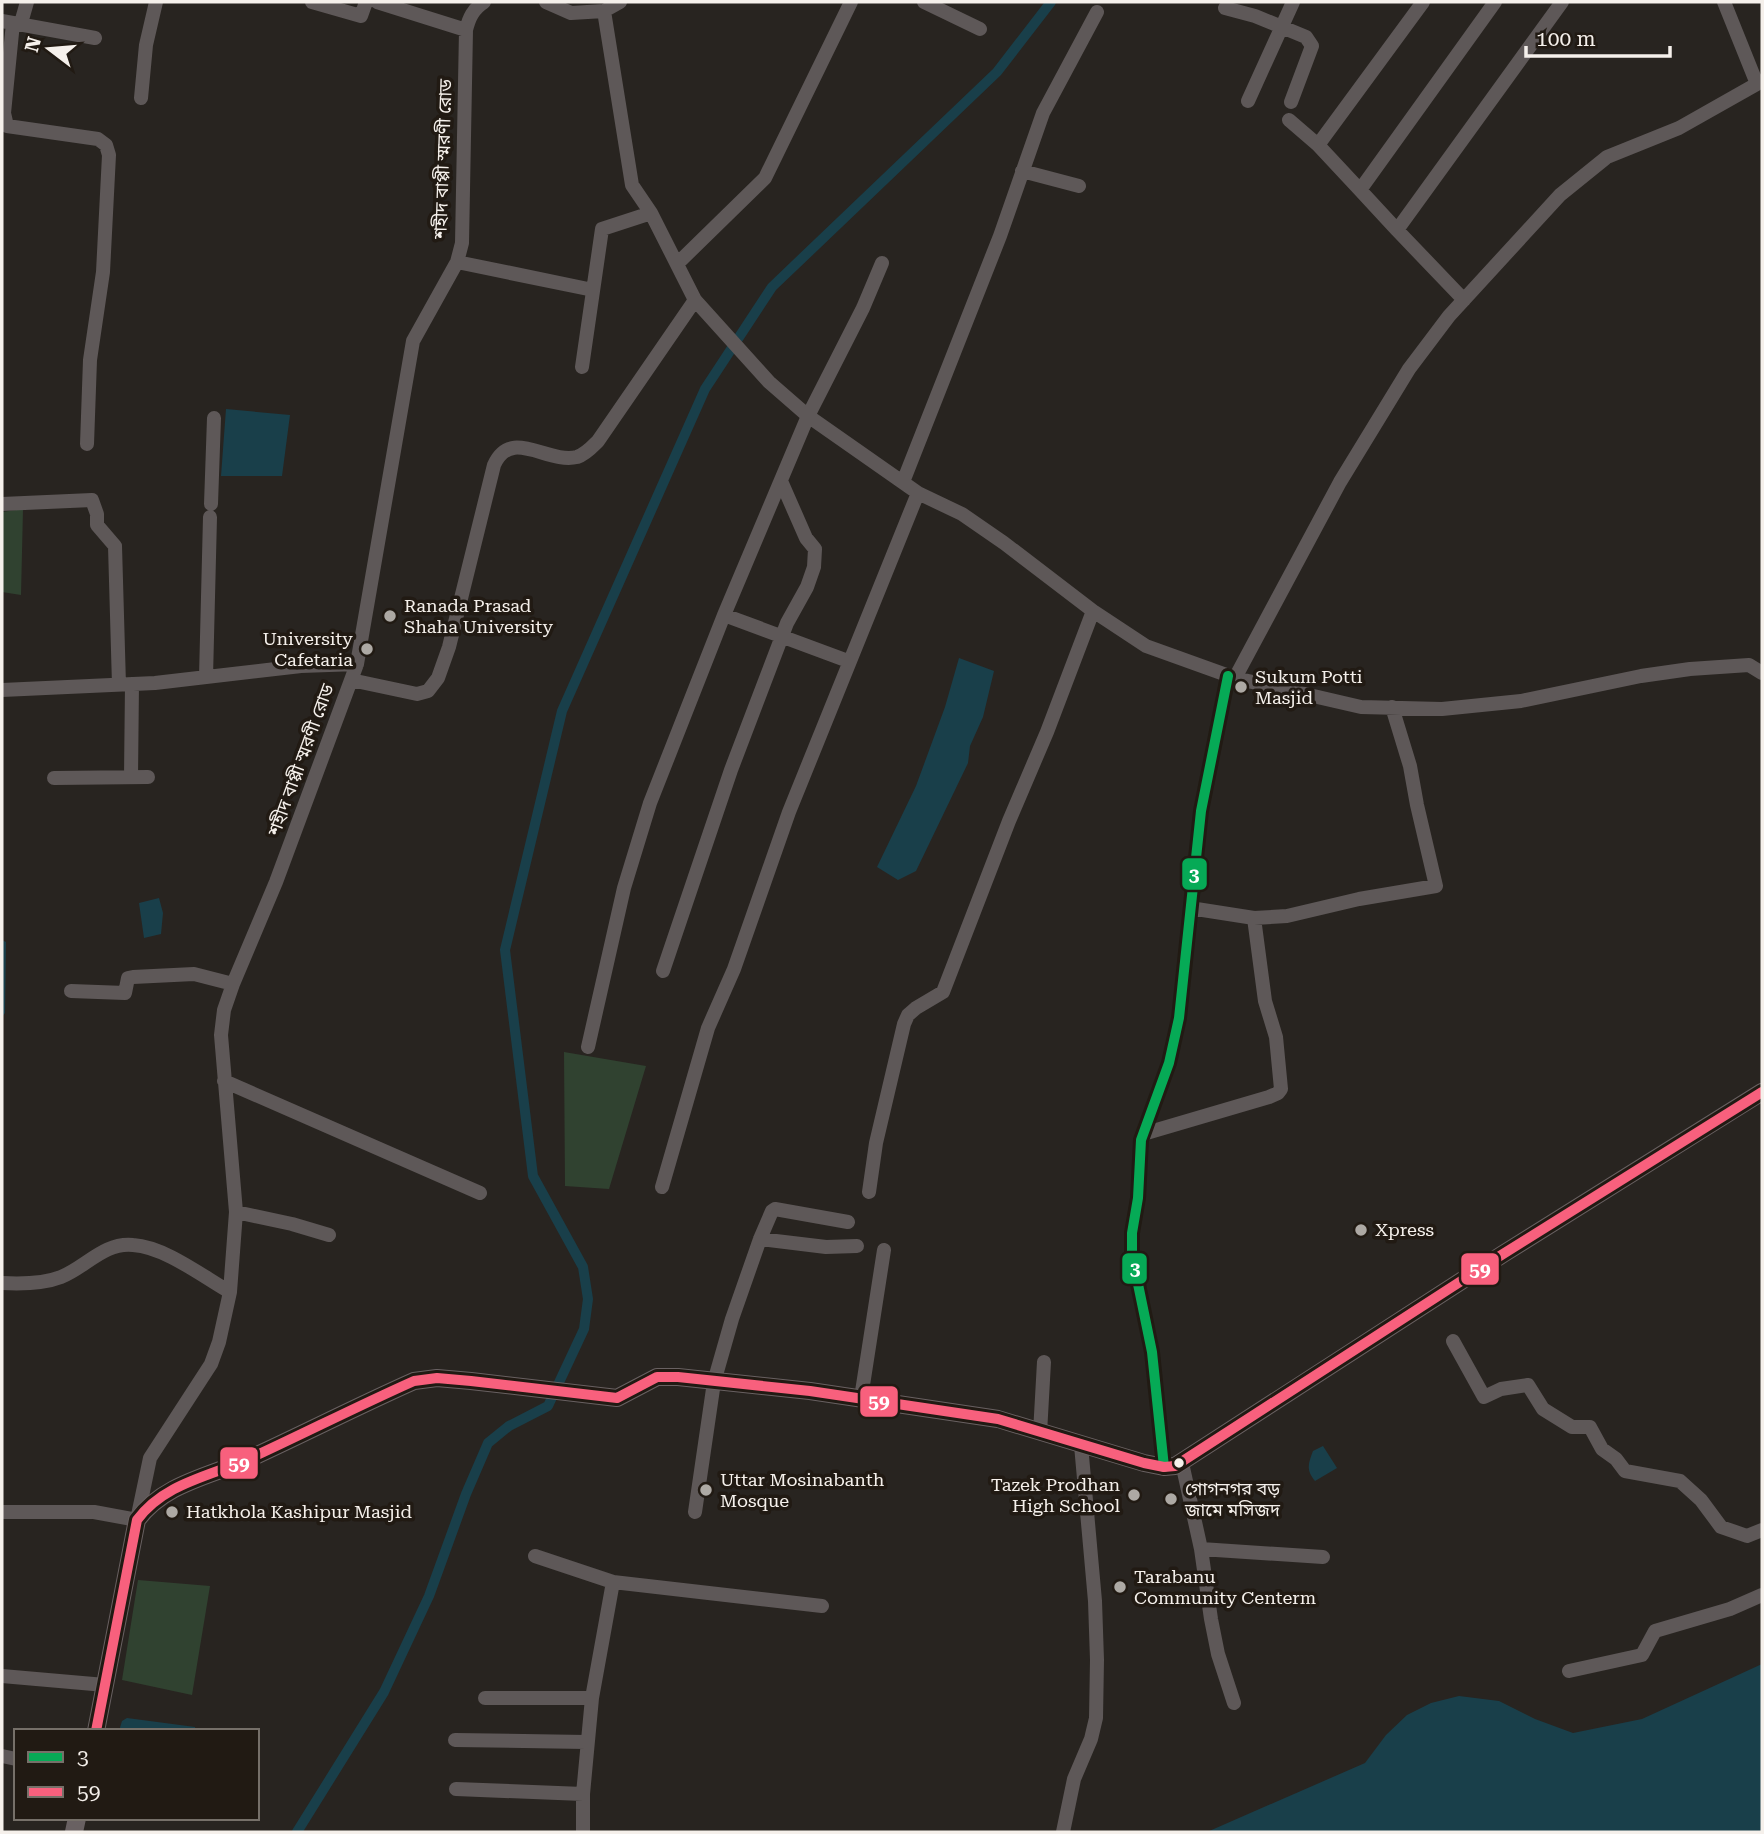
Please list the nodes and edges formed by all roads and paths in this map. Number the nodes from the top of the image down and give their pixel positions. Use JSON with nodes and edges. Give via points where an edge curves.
{"nodes":[{"id":1,"x":27,"y":2,"type":"edge"},
{"id":2,"x":156,"y":2,"type":"edge"},
{"id":3,"x":312,"y":2,"type":"edge"},
{"id":4,"x":366,"y":2,"type":"edge"},
{"id":5,"x":377,"y":2,"type":"edge"},
{"id":6,"x":484,"y":2,"type":"edge"},
{"id":7,"x":546,"y":2,"type":"edge"},
{"id":8,"x":620,"y":2,"type":"edge"},
{"id":9,"x":851,"y":2,"type":"edge"},
{"id":10,"x":924,"y":2,"type":"edge"},
{"id":11,"x":1293,"y":2,"type":"edge"},
{"id":12,"x":1423,"y":2,"type":"edge"},
{"id":13,"x":1495,"y":2,"type":"edge"},
{"id":14,"x":1562,"y":2,"type":"edge"},
{"id":15,"x":1724,"y":2,"type":"edge"},
{"id":16,"x":1225,"y":8,"type":"dead end"},
{"id":17,"x":604,"y":12,"type":"junction"},
{"id":18,"x":1097,"y":12,"type":"dead end"},
{"id":19,"x":12,"y":22,"type":"edge"},
{"id":20,"x":980,"y":29,"type":"dead end"},
{"id":21,"x":1281,"y":29,"type":"junction"},
{"id":22,"x":466,"y":30,"type":"junction"},
{"id":23,"x":94,"y":38,"type":"dead end"},
{"id":24,"x":1760,"y":82,"type":"edge"},
{"id":25,"x":141,"y":98,"type":"dead end"},
{"id":26,"x":1248,"y":101,"type":"dead end"},
{"id":27,"x":1290,"y":102,"type":"dead end"},
{"id":28,"x":1289,"y":120,"type":"dead end"},
{"id":29,"x":1318,"y":145,"type":"junction"},
{"id":30,"x":1022,"y":171,"type":"junction"},
{"id":31,"x":1079,"y":186,"type":"dead end"},
{"id":32,"x":1360,"y":190,"type":"junction"},
{"id":33,"x":651,"y":213,"type":"junction"},
{"id":34,"x":1397,"y":230,"type":"junction"},
{"id":35,"x":457,"y":262,"type":"junction"},
{"id":36,"x":882,"y":263,"type":"dead end"},
{"id":37,"x":677,"y":264,"type":"junction"},
{"id":38,"x":593,"y":290,"type":"junction"},
{"id":39,"x":695,"y":300,"type":"junction"},
{"id":40,"x":1464,"y":300,"type":"junction"},
{"id":41,"x":582,"y":367,"type":"dead end"},
{"id":42,"x":808,"y":416,"type":"junction"},
{"id":43,"x":214,"y":418,"type":"dead end"},
{"id":44,"x":87,"y":444,"type":"dead end"},
{"id":45,"x":781,"y":481,"type":"junction"},
{"id":46,"x":903,"y":482,"type":"junction"},
{"id":47,"x":918,"y":493,"type":"junction"},
{"id":48,"x":2,"y":504,"type":"edge"},
{"id":49,"x":1093,"y":611,"type":"junction"},
{"id":50,"x":724,"y":615,"type":"junction"},
{"id":51,"x":782,"y":638,"type":"junction"},
{"id":52,"x":848,"y":661,"type":"junction"},
{"id":53,"x":357,"y":664,"type":"junction"},
{"id":54,"x":1762,"y":673,"type":"edge"},
{"id":55,"x":206,"y":677,"type":"junction"},
{"id":56,"x":1232,"y":677,"type":"junction"},
{"id":57,"x":351,"y":680,"type":"junction"},
{"id":58,"x":126,"y":685,"type":"junction"},
{"id":59,"x":2,"y":690,"type":"edge"},
{"id":60,"x":1392,"y":707,"type":"junction"},
{"id":61,"x":131,"y":777,"type":"junction"},
{"id":62,"x":54,"y":778,"type":"dead end"},
{"id":63,"x":148,"y":778,"type":"dead end"},
{"id":64,"x":1189,"y":908,"type":"junction"},
{"id":65,"x":1254,"y":918,"type":"junction"},
{"id":66,"x":663,"y":971,"type":"dead end"},
{"id":67,"x":233,"y":984,"type":"junction"},
{"id":68,"x":71,"y":991,"type":"dead end"},
{"id":69,"x":588,"y":1047,"type":"dead end"},
{"id":70,"x":224,"y":1081,"type":"junction"},
{"id":71,"x":1762,"y":1092,"type":"edge"},
{"id":72,"x":1143,"y":1134,"type":"junction"},
{"id":73,"x":662,"y":1187,"type":"dead end"},
{"id":74,"x":869,"y":1192,"type":"dead end"},
{"id":75,"x":480,"y":1193,"type":"dead end"},
{"id":76,"x":236,"y":1212,"type":"junction"},
{"id":77,"x":848,"y":1222,"type":"dead end"},
{"id":78,"x":329,"y":1235,"type":"dead end"},
{"id":79,"x":760,"y":1239,"type":"junction"},
{"id":80,"x":857,"y":1246,"type":"dead end"},
{"id":81,"x":884,"y":1250,"type":"dead end"},
{"id":82,"x":2,"y":1283,"type":"edge"},
{"id":83,"x":230,"y":1292,"type":"junction"},
{"id":84,"x":1453,"y":1341,"type":"dead end"},
{"id":85,"x":1044,"y":1362,"type":"dead end"},
{"id":86,"x":714,"y":1382,"type":"junction"},
{"id":87,"x":861,"y":1398,"type":"junction"},
{"id":88,"x":1040,"y":1433,"type":"junction"},
{"id":89,"x":1081,"y":1445,"type":"junction"},
{"id":90,"x":1173,"y":1465,"type":"junction"},
{"id":91,"x":695,"y":1511,"type":"dead end"},
{"id":92,"x":2,"y":1512,"type":"edge"},
{"id":93,"x":137,"y":1520,"type":"junction"},
{"id":94,"x":1762,"y":1530,"type":"edge"},
{"id":95,"x":1201,"y":1549,"type":"junction"},
{"id":96,"x":535,"y":1556,"type":"dead end"},
{"id":97,"x":1323,"y":1557,"type":"dead end"},
{"id":98,"x":613,"y":1581,"type":"junction"},
{"id":99,"x":1762,"y":1595,"type":"edge"},
{"id":100,"x":822,"y":1606,"type":"dead end"},
{"id":101,"x":1569,"y":1671,"type":"dead end"},
{"id":102,"x":2,"y":1676,"type":"edge"},
{"id":103,"x":105,"y":1685,"type":"junction"},
{"id":104,"x":485,"y":1698,"type":"dead end"},
{"id":105,"x":592,"y":1698,"type":"junction"},
{"id":106,"x":1234,"y":1703,"type":"dead end"},
{"id":107,"x":96,"y":1729,"type":"edge"},
{"id":108,"x":455,"y":1741,"type":"dead end"},
{"id":109,"x":586,"y":1742,"type":"junction"},
{"id":110,"x":456,"y":1789,"type":"dead end"},
{"id":111,"x":583,"y":1794,"type":"junction"},
{"id":112,"x":583,"y":1832,"type":"edge"},
{"id":113,"x":1063,"y":1832,"type":"edge"}],
"edges":[{"from":1,"to":19,"type":"street"},
{"from":2,"to":25,"type":"street"},
{"from":3,"to":4,"type":"street","via":[[361,16]]},
{"from":5,"to":22,"type":"street"},
{"from":6,"to":22,"type":"street","via":[[469,17]]},
{"from":7,"to":17,"type":"street","via":[[571,13]]},
{"from":8,"to":17,"type":"street"},
{"from":9,"to":37,"type":"street","via":[[765,178]]},
{"from":10,"to":20,"type":"street"},
{"from":11,"to":21,"type":"street"},
{"from":12,"to":29,"type":"street"},
{"from":13,"to":32,"type":"street"},
{"from":14,"to":34,"type":"street"},
{"from":15,"to":24,"type":"street"},
{"from":16,"to":21,"type":"street"},
{"from":17,"to":33,"type":"street","via":[[632,185]]},
{"from":18,"to":30,"type":"street","via":[[1043,113]]},
{"from":19,"to":23,"type":"street"},
{"from":19,"to":44,"type":"street","via":[[4,113],[7,126],[97,139],[107,145],[109,155]]},
{"from":21,"to":26,"type":"street"},
{"from":21,"to":27,"type":"street","via":[[1306,37],[1312,46]]},
{"from":22,"to":35,"type":"street","name":"শহীদ বাপ্পী স্মরণী রোড","via":[[462,243]]},
{"from":24,"to":40,"type":"street","via":[[1679,128],[1607,157],[1560,195]]},
{"from":28,"to":29,"type":"street"},
{"from":29,"to":32,"type":"street"},
{"from":30,"to":31,"type":"street"},
{"from":30,"to":46,"type":"street"},
{"from":32,"to":34,"type":"street"},
{"from":33,"to":37,"type":"street"},
{"from":33,"to":38,"type":"street","via":[[602,229]]},
{"from":34,"to":40,"type":"street"},
{"from":35,"to":38,"type":"street"},
{"from":35,"to":53,"type":"street","name":"শহীদ বাপ্পী স্মরণী রোড","via":[[413,341]]},
{"from":36,"to":42,"type":"street"},
{"from":37,"to":39,"type":"street"},
{"from":38,"to":41,"type":"street"},
{"from":39,"to":42,"type":"street","via":[[769,382]]},
{"from":39,"to":57,"type":"street","via":[[586,453],[574,458],[508,448],[499,453],[449,647],[428,691],[417,694]]},
{"from":40,"to":56,"type":"street","via":[[1409,369]]},
{"from":42,"to":45,"type":"street"},
{"from":42,"to":46,"type":"street"},
{"from":43,"to":55,"type":"street"},
{"from":45,"to":50,"type":"street"},
{"from":45,"to":51,"type":"street","via":[[815,549],[807,587]]},
{"from":46,"to":47,"type":"street"},
{"from":47,"to":49,"type":"street","via":[[983,528]]},
{"from":47,"to":52,"type":"street"},
{"from":48,"to":58,"type":"street","via":[[92,500],[97,525],[115,546]]},
{"from":49,"to":56,"type":"street","via":[[1146,646]]},
{"from":49,"to":74,"type":"street","via":[[943,992],[916,1008],[904,1024]]},
{"from":50,"to":51,"type":"street"},
{"from":50,"to":69,"type":"street","via":[[650,803],[624,888]]},
{"from":51,"to":52,"type":"street"},
{"from":51,"to":66,"type":"street","via":[[731,769]]},
{"from":52,"to":73,"type":"street","via":[[708,1028]]},
{"from":53,"to":55,"type":"street"},
{"from":53,"to":57,"type":"street","name":"শহীদ বাপ্পী স্মরণী রোড"},
{"from":54,"to":60,"type":"street","via":[[1749,665],[1690,669],[1521,701],[1442,709]]},
{"from":55,"to":58,"type":"street"},
{"from":56,"to":60,"type":"street","via":[[1361,707]]},
{"from":56,"to":64,"type":"street","via":[[1201,811]]},
{"from":57,"to":67,"type":"street","name":"শহীদ বাপ্পী স্মরণী রোড"},
{"from":58,"to":59,"type":"street"},
{"from":58,"to":61,"type":"street"},
{"from":60,"to":65,"type":"street","via":[[1436,886],[1287,916]]},
{"from":61,"to":62,"type":"street"},
{"from":61,"to":63,"type":"street"},
{"from":64,"to":65,"type":"street"},
{"from":64,"to":72,"type":"street","via":[[1179,1018],[1169,1063]]},
{"from":65,"to":72,"type":"street","via":[[1282,1088],[1269,1097]]},
{"from":67,"to":68,"type":"street","via":[[203,975],[133,977],[128,978],[128,990],[122,994]]},
{"from":67,"to":70,"type":"street","name":"শহীদ বাপ্পী স্মরণী রোড","via":[[221,1035]]},
{"from":70,"to":75,"type":"street"},
{"from":70,"to":76,"type":"street","name":"শহীদ বাপ্পী স্মরণী রোড"},
{"from":71,"to":90,"type":"main road"},
{"from":72,"to":90,"type":"street","via":[[1132,1255]]},
{"from":76,"to":78,"type":"street"},
{"from":76,"to":83,"type":"street","name":"শহীদ বাপ্পী স্মরণী রোড"},
{"from":77,"to":79,"type":"street","via":[[775,1209]]},
{"from":79,"to":80,"type":"street"},
{"from":79,"to":86,"type":"street"},
{"from":81,"to":87,"type":"street"},
{"from":82,"to":83,"type":"street","via":[[60,1278],[112,1247],[134,1245],[160,1251]]},
{"from":83,"to":93,"type":"street","name":"শহীদ বাপ্পী স্মরণী রোড","via":[[211,1364],[149,1458]]},
{"from":84,"to":94,"type":"street","via":[[1484,1397],[1500,1389],[1528,1385],[1543,1409],[1572,1427],[1590,1427],[1602,1449],[1625,1471],[1680,1481],[1721,1527],[1747,1536]]},
{"from":85,"to":88,"type":"street"},
{"from":86,"to":87,"type":"main road"},
{"from":86,"to":91,"type":"street"},
{"from":86,"to":93,"type":"main road","via":[[657,1377],[617,1398],[436,1378],[414,1381],[250,1458],[170,1489],[152,1501]]},
{"from":87,"to":88,"type":"main road","via":[[998,1419]]},
{"from":88,"to":89,"type":"main road"},
{"from":89,"to":90,"type":"main road"},
{"from":89,"to":113,"type":"street","via":[[1095,1601],[1096,1718],[1074,1779]]},
{"from":90,"to":95,"type":"street"},
{"from":92,"to":93,"type":"street","via":[[94,1512]]},
{"from":93,"to":103,"type":"main road"},
{"from":95,"to":97,"type":"street"},
{"from":95,"to":106,"type":"street","via":[[1210,1619]]},
{"from":96,"to":98,"type":"street"},
{"from":98,"to":100,"type":"street"},
{"from":98,"to":105,"type":"street"},
{"from":99,"to":101,"type":"street","via":[[1655,1631],[1642,1655]]},
{"from":102,"to":103,"type":"street"},
{"from":103,"to":107,"type":"main road"},
{"from":104,"to":105,"type":"street"},
{"from":105,"to":109,"type":"street"},
{"from":108,"to":109,"type":"street"},
{"from":109,"to":111,"type":"street"},
{"from":110,"to":111,"type":"street"},
{"from":111,"to":112,"type":"street"}]}
